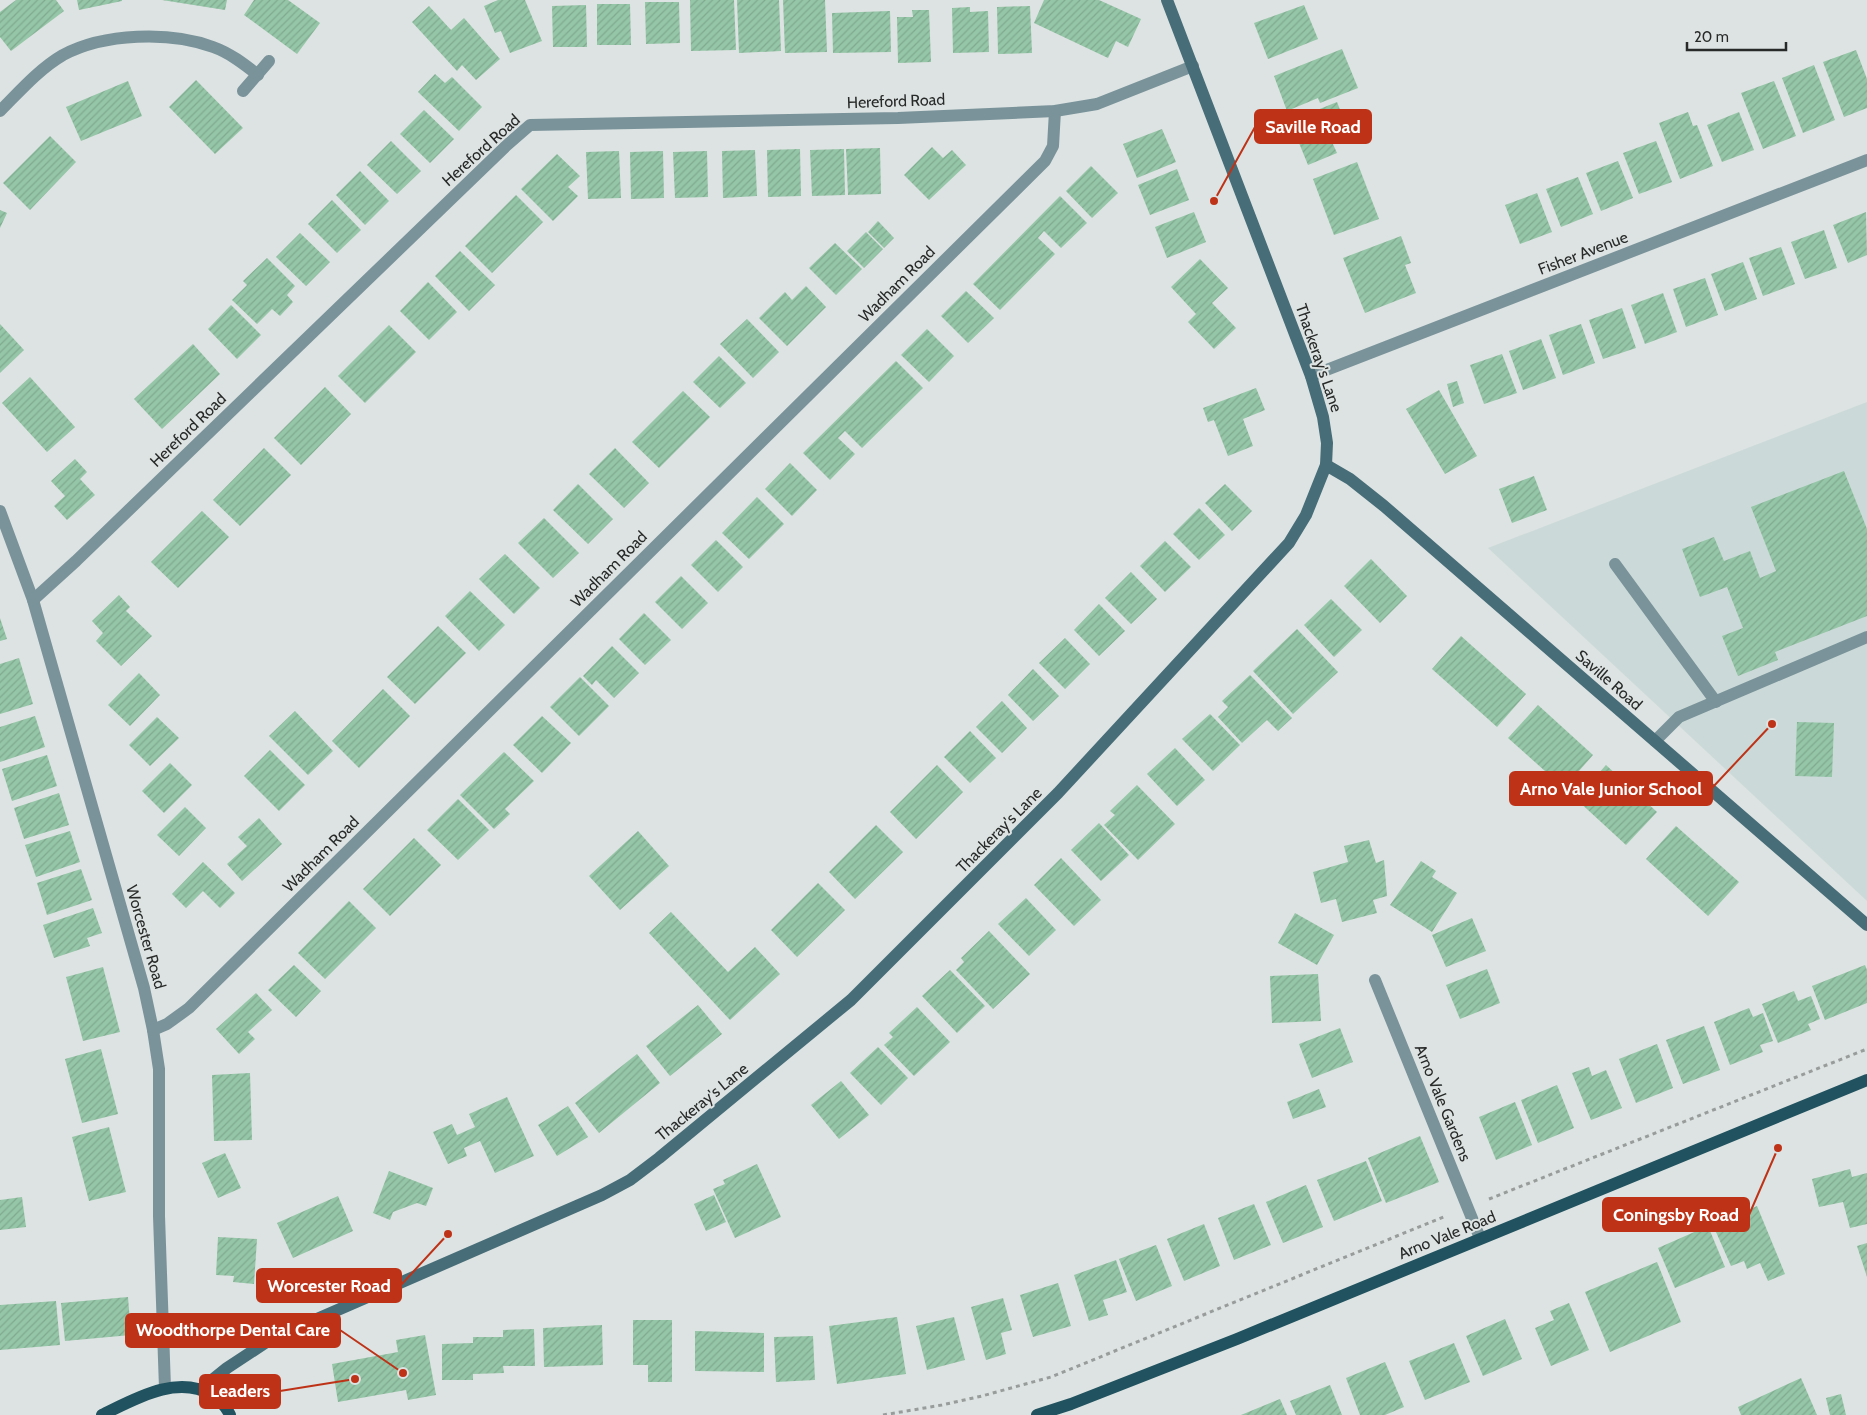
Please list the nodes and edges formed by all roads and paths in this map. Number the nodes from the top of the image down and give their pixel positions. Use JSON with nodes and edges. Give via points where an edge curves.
{"nodes":[{"id":1,"x":1167,"y":0,"type":"edge"},
{"id":2,"x":269,"y":62,"type":"dead end"},
{"id":3,"x":1193,"y":66,"type":"junction"},
{"id":4,"x":258,"y":75,"type":"junction"},
{"id":5,"x":243,"y":91,"type":"dead end"},
{"id":6,"x":1055,"y":110,"type":"junction"},
{"id":7,"x":0,"y":111,"type":"edge"},
{"id":8,"x":1867,"y":160,"type":"edge"},
{"id":9,"x":1311,"y":376,"type":"junction"},
{"id":10,"x":1326,"y":465,"type":"junction"},
{"id":11,"x":0,"y":511,"type":"edge"},
{"id":12,"x":1615,"y":564,"type":"dead end"},
{"id":13,"x":33,"y":600,"type":"junction"},
{"id":14,"x":1867,"y":637,"type":"edge"},
{"id":15,"x":1716,"y":702,"type":"junction"},
{"id":16,"x":1655,"y":741,"type":"junction"},
{"id":17,"x":1867,"y":925,"type":"edge"},
{"id":18,"x":1375,"y":980,"type":"dead end"},
{"id":19,"x":153,"y":1030,"type":"junction"},
{"id":20,"x":1867,"y":1049,"type":"edge"},
{"id":21,"x":1867,"y":1080,"type":"edge"},
{"id":22,"x":1468,"y":1207,"type":"junction"},
{"id":23,"x":1480,"y":1238,"type":"junction"},
{"id":24,"x":165,"y":1388,"type":"junction"},
{"id":25,"x":202,"y":1389,"type":"junction"},
{"id":26,"x":102,"y":1415,"type":"edge"},
{"id":27,"x":230,"y":1415,"type":"edge"},
{"id":28,"x":883,"y":1415,"type":"edge"},
{"id":29,"x":1037,"y":1415,"type":"edge"}],
"edges":[{"from":1,"to":3,"type":"street","name":"Thackeray's Lane"},
{"from":2,"to":4,"type":"street"},
{"from":3,"to":6,"type":"street","name":"Hereford Road","via":[[1097,104]]},
{"from":3,"to":9,"type":"street","name":"Thackeray's Lane"},
{"from":4,"to":5,"type":"street"},
{"from":4,"to":7,"type":"street","via":[[230,54],[191,40],[123,38],[88,45],[64,55],[48,65]]},
{"from":6,"to":13,"type":"street","name":"Hereford Road","via":[[898,118],[530,125]]},
{"from":6,"to":19,"type":"street","name":"Wadham Road","via":[[1053,146],[1045,161],[189,1008]]},
{"from":8,"to":9,"type":"street","name":"Fisher Avenue"},
{"from":9,"to":10,"type":"street","name":"Thackeray's Lane","via":[[1323,417]]},
{"from":10,"to":16,"type":"street","name":"Saville Road","via":[[1384,506]]},
{"from":10,"to":25,"type":"street","name":"Thackeray's Lane","via":[[1306,514],[1289,543],[1058,794],[851,1000],[630,1180],[271,1339]]},
{"from":11,"to":13,"type":"street","name":"Worcester Road"},
{"from":12,"to":15,"type":"street"},
{"from":13,"to":19,"type":"street","name":"Worcester Road","via":[[144,988]]},
{"from":14,"to":15,"type":"street"},
{"from":15,"to":16,"type":"street","via":[[1679,717]]},
{"from":16,"to":17,"type":"street","name":"Saville Road"},
{"from":18,"to":22,"type":"street","name":"Arno Vale Gardens"},
{"from":19,"to":24,"type":"street","name":"Worcester Road","via":[[159,1069],[159,1216]]},
{"from":20,"to":22,"type":"path"},
{"from":21,"to":23,"type":"main road","name":"Arno Vale Road"},
{"from":22,"to":23,"type":"street","name":"Arno Vale Gardens"},
{"from":22,"to":28,"type":"path","via":[[1051,1377],[982,1396]]},
{"from":23,"to":29,"type":"main road","name":"Arno Vale Road","via":[[1237,1339]]},
{"from":24,"to":25,"type":"main road"},
{"from":24,"to":26,"type":"main road"},
{"from":25,"to":27,"type":"main road","via":[[219,1399]]}]}
